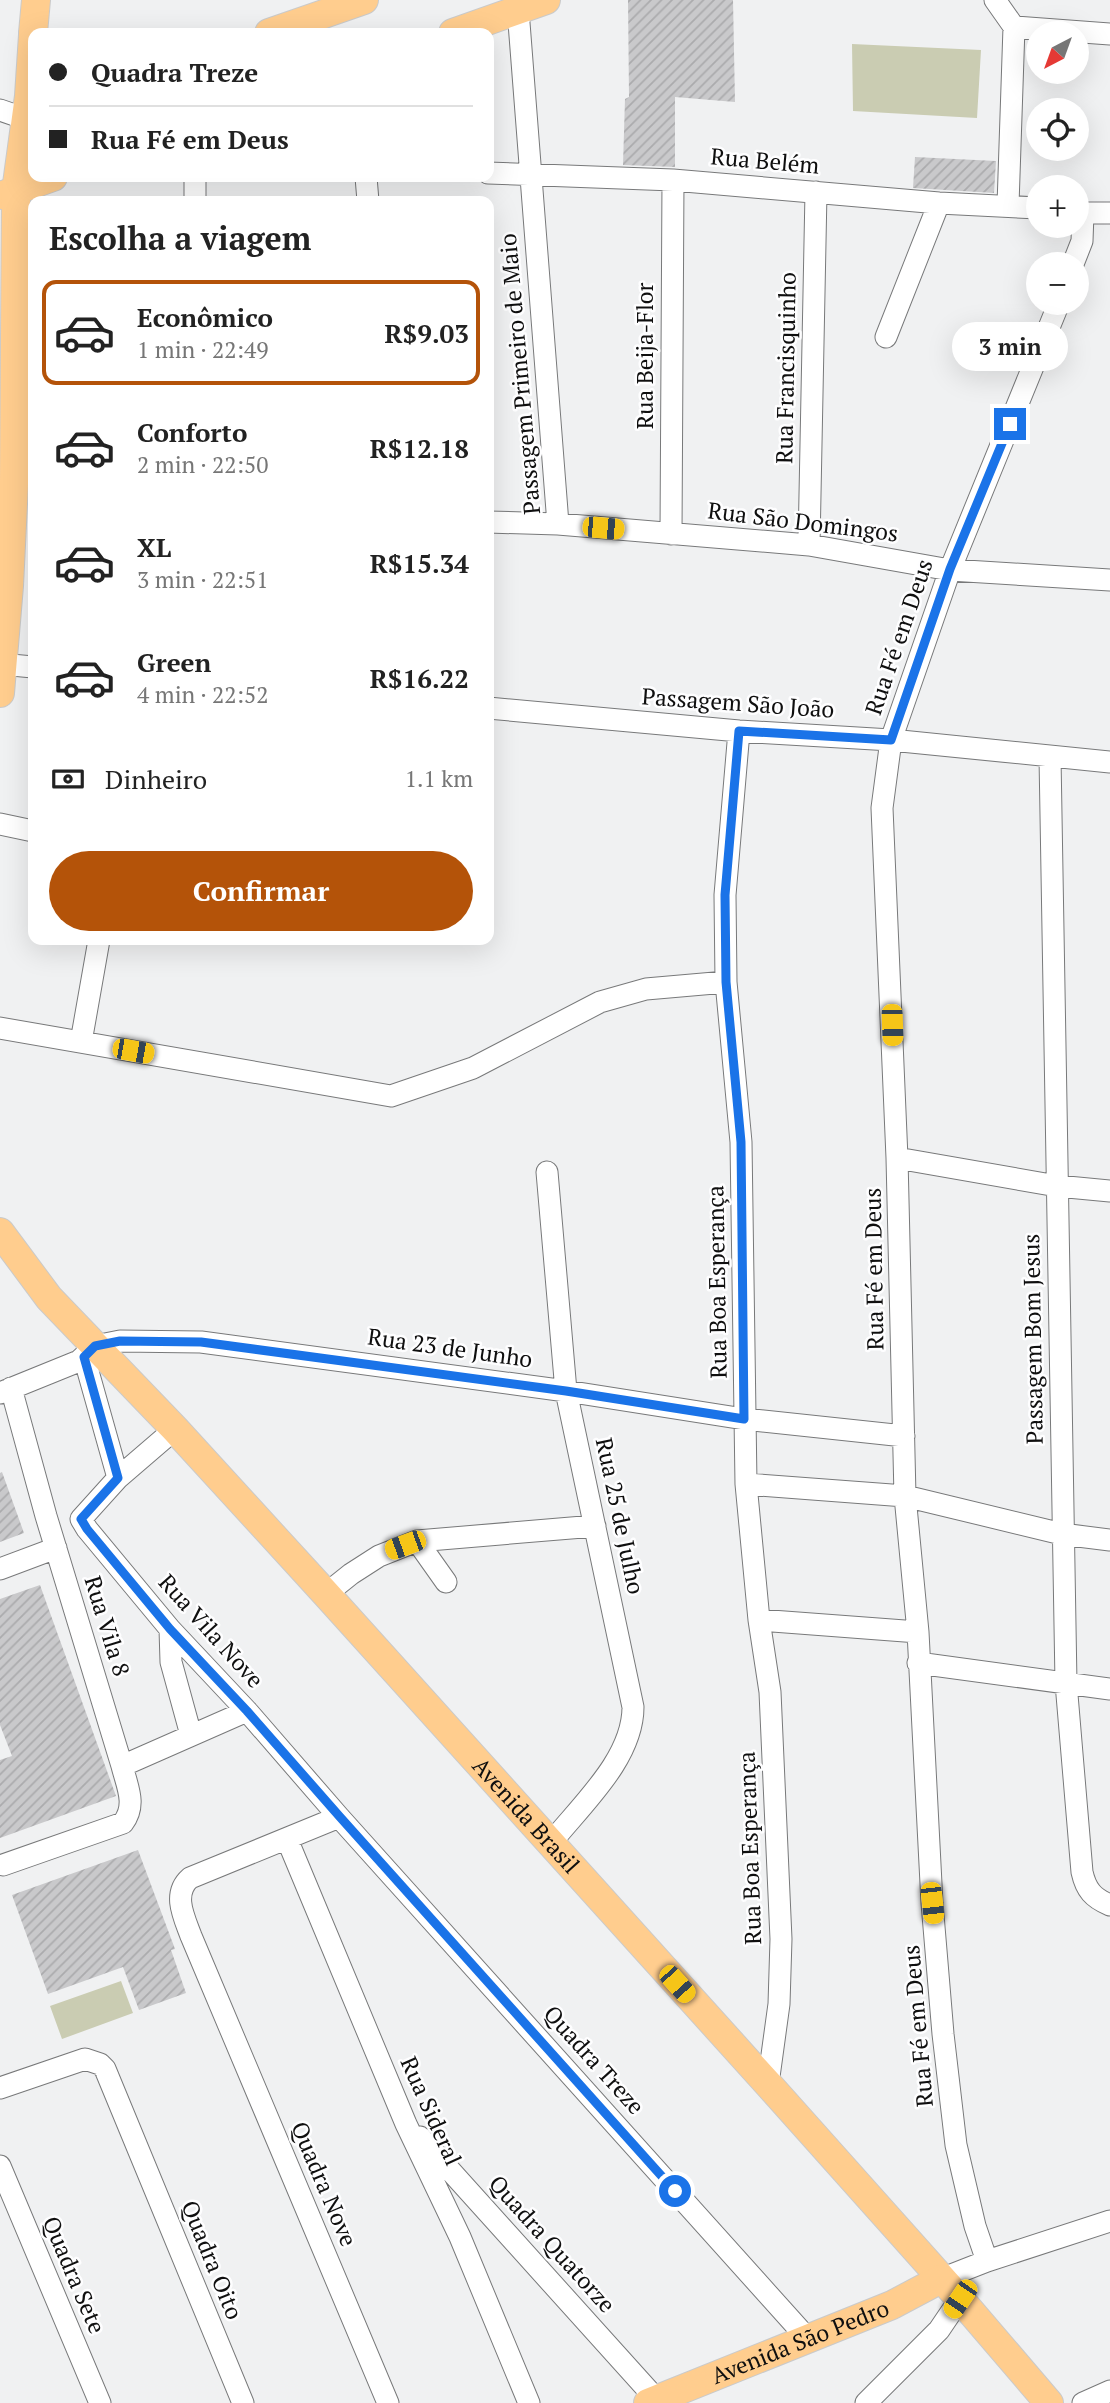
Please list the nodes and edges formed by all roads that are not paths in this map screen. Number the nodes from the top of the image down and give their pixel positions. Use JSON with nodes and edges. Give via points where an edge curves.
{"nodes":[{"id":1,"x":36,"y":0,"type":"edge"},
{"id":2,"x":364,"y":0,"type":"edge"},
{"id":3,"x":546,"y":0,"type":"edge"},
{"id":4,"x":995,"y":0,"type":"edge"},
{"id":5,"x":518,"y":10,"type":"junction"},
{"id":6,"x":1014,"y":27,"type":"junction"},
{"id":7,"x":34,"y":28,"type":"edge"},
{"id":8,"x":283,"y":28,"type":"edge"},
{"id":9,"x":467,"y":28,"type":"edge"},
{"id":10,"x":1110,"y":34,"type":"edge"},
{"id":11,"x":28,"y":57,"type":"edge"},
{"id":12,"x":15,"y":118,"type":"edge"},
{"id":13,"x":0,"y":153,"type":"edge"},
{"id":14,"x":494,"y":173,"type":"edge"},
{"id":15,"x":530,"y":174,"type":"junction"},
{"id":16,"x":673,"y":180,"type":"junction"},
{"id":17,"x":37,"y":182,"type":"edge"},
{"id":18,"x":5,"y":192,"type":"edge"},
{"id":19,"x":816,"y":192,"type":"junction"},
{"id":20,"x":939,"y":203,"type":"junction"},
{"id":21,"x":1008,"y":205,"type":"junction"},
{"id":22,"x":1026,"y":207,"type":"edge"},
{"id":23,"x":1089,"y":213,"type":"edge"},
{"id":24,"x":1110,"y":213,"type":"edge"},
{"id":25,"x":1054,"y":315,"type":"edge"},
{"id":26,"x":886,"y":337,"type":"dead end"},
{"id":27,"x":23,"y":485,"type":"edge"},
{"id":28,"x":494,"y":522,"type":"edge"},
{"id":29,"x":558,"y":524,"type":"junction"},
{"id":30,"x":671,"y":534,"type":"junction"},
{"id":31,"x":809,"y":545,"type":"junction"},
{"id":32,"x":950,"y":569,"type":"junction"},
{"id":33,"x":1110,"y":580,"type":"edge"},
{"id":34,"x":4,"y":586,"type":"edge"},
{"id":35,"x":1,"y":664,"type":"edge"},
{"id":36,"x":28,"y":667,"type":"edge"},
{"id":37,"x":0,"y":693,"type":"edge"},
{"id":38,"x":494,"y":709,"type":"edge"},
{"id":39,"x":739,"y":731,"type":"junction"},
{"id":40,"x":891,"y":740,"type":"junction"},
{"id":41,"x":1050,"y":757,"type":"junction"},
{"id":42,"x":1110,"y":762,"type":"edge"},
{"id":43,"x":0,"y":824,"type":"edge"},
{"id":44,"x":28,"y":830,"type":"edge"},
{"id":45,"x":98,"y":945,"type":"edge"},
{"id":46,"x":726,"y":982,"type":"junction"},
{"id":47,"x":0,"y":1028,"type":"edge"},
{"id":48,"x":82,"y":1042,"type":"junction"},
{"id":49,"x":897,"y":1158,"type":"junction"},
{"id":50,"x":547,"y":1172,"type":"dead end"},
{"id":51,"x":1058,"y":1186,"type":"junction"},
{"id":52,"x":1110,"y":1191,"type":"edge"},
{"id":53,"x":0,"y":1233,"type":"edge"},
{"id":54,"x":89,"y":1352,"type":"junction"},
{"id":55,"x":6,"y":1390,"type":"edge"},
{"id":56,"x":566,"y":1391,"type":"junction"},
{"id":57,"x":744,"y":1419,"type":"junction"},
{"id":58,"x":176,"y":1429,"type":"junction"},
{"id":59,"x":904,"y":1436,"type":"junction"},
{"id":60,"x":118,"y":1478,"type":"junction"},
{"id":61,"x":746,"y":1484,"type":"junction"},
{"id":62,"x":905,"y":1496,"type":"junction"},
{"id":63,"x":81,"y":1519,"type":"junction"},
{"id":64,"x":595,"y":1526,"type":"junction"},
{"id":65,"x":1062,"y":1534,"type":"junction"},
{"id":66,"x":54,"y":1539,"type":"junction"},
{"id":67,"x":1110,"y":1540,"type":"edge"},
{"id":68,"x":416,"y":1541,"type":"junction"},
{"id":69,"x":0,"y":1569,"type":"edge"},
{"id":70,"x":446,"y":1582,"type":"dead end"},
{"id":71,"x":326,"y":1594,"type":"junction"},
{"id":72,"x":759,"y":1620,"type":"junction"},
{"id":73,"x":170,"y":1629,"type":"junction"},
{"id":74,"x":918,"y":1632,"type":"junction"},
{"id":75,"x":918,"y":1664,"type":"junction"},
{"id":76,"x":1066,"y":1683,"type":"junction"},
{"id":77,"x":1110,"y":1689,"type":"edge"},
{"id":78,"x":247,"y":1711,"type":"junction"},
{"id":79,"x":191,"y":1735,"type":"junction"},
{"id":80,"x":122,"y":1766,"type":"junction"},
{"id":81,"x":340,"y":1817,"type":"junction"},
{"id":82,"x":287,"y":1839,"type":"junction"},
{"id":83,"x":550,"y":1844,"type":"junction"},
{"id":84,"x":3,"y":1865,"type":"dead end"},
{"id":85,"x":1110,"y":1905,"type":"edge"},
{"id":86,"x":768,"y":2084,"type":"junction"},
{"id":87,"x":0,"y":2088,"type":"edge"},
{"id":88,"x":406,"y":2124,"type":"junction"},
{"id":89,"x":0,"y":2166,"type":"edge"},
{"id":90,"x":1110,"y":2221,"type":"edge"},
{"id":91,"x":987,"y":2261,"type":"junction"},
{"id":92,"x":951,"y":2289,"type":"junction"},
{"id":93,"x":808,"y":2339,"type":"junction"},
{"id":94,"x":1110,"y":2391,"type":"edge"},
{"id":95,"x":653,"y":2402,"type":"edge"},
{"id":96,"x":100,"y":2403,"type":"edge"},
{"id":97,"x":243,"y":2403,"type":"edge"},
{"id":98,"x":388,"y":2403,"type":"edge"},
{"id":99,"x":528,"y":2403,"type":"edge"},
{"id":100,"x":866,"y":2403,"type":"edge"},
{"id":101,"x":1049,"y":2403,"type":"edge"},
{"id":102,"x":1083,"y":2403,"type":"edge"}],
"edges":[{"from":1,"to":7,"type":"main road"},
{"from":2,"to":8,"type":"main road"},
{"from":3,"to":5,"type":"main road"},
{"from":4,"to":6,"type":"street"},
{"from":5,"to":9,"type":"main road"},
{"from":5,"to":15,"type":"street","name":"Passagem Primeiro de Maio"},
{"from":6,"to":10,"type":"street"},
{"from":6,"to":21,"type":"street"},
{"from":11,"to":12,"type":"main road"},
{"from":12,"to":18,"type":"main road"},
{"from":13,"to":18,"type":"main road","via":[[6,163]]},
{"from":14,"to":15,"type":"street","name":"Rua Belém"},
{"from":15,"to":16,"type":"street","name":"Rua Belém"},
{"from":15,"to":29,"type":"street","name":"Passagem Primeiro de Maio"},
{"from":16,"to":19,"type":"street","name":"Rua Belém"},
{"from":16,"to":30,"type":"street","name":"Rua Beija-Flor"},
{"from":17,"to":18,"type":"main road"},
{"from":18,"to":27,"type":"main road"},
{"from":19,"to":20,"type":"street","name":"Rua Belém"},
{"from":19,"to":31,"type":"street","name":"Rua Francisquinho"},
{"from":20,"to":21,"type":"street","name":"Rua Belém"},
{"from":20,"to":26,"type":"street"},
{"from":21,"to":22,"type":"street","name":"Rua Belém"},
{"from":23,"to":24,"type":"street"},
{"from":25,"to":32,"type":"street","name":"Rua Fé em Deus"},
{"from":27,"to":34,"type":"main road"},
{"from":28,"to":29,"type":"street","name":"Rua São Domingos"},
{"from":29,"to":30,"type":"street","name":"Rua São Domingos"},
{"from":30,"to":31,"type":"street","name":"Rua São Domingos"},
{"from":31,"to":32,"type":"street","name":"Rua São Domingos"},
{"from":32,"to":33,"type":"street","name":"Rua São Domingos"},
{"from":32,"to":40,"type":"street","name":"Rua Fé em Deus"},
{"from":34,"to":35,"type":"main road"},
{"from":35,"to":36,"type":"street"},
{"from":35,"to":37,"type":"main road"},
{"from":38,"to":39,"type":"street","name":"Passagem São João"},
{"from":39,"to":40,"type":"street","name":"Passagem São João"},
{"from":39,"to":46,"type":"street","name":"Rua Boa Esperança","via":[[725,895]]},
{"from":40,"to":41,"type":"street","name":"Passagem São João"},
{"from":40,"to":49,"type":"street","name":"Rua Fé em Deus","via":[[882,808]]},
{"from":41,"to":42,"type":"street","name":"Passagem São João"},
{"from":41,"to":51,"type":"street","name":"Passagem Bom Jesus"},
{"from":43,"to":44,"type":"street"},
{"from":45,"to":48,"type":"street"},
{"from":46,"to":48,"type":"street","via":[[646,989],[600,1002],[473,1068],[391,1096]]},
{"from":46,"to":57,"type":"street","name":"Rua Boa Esperança","via":[[741,1142]]},
{"from":47,"to":48,"type":"street"},
{"from":49,"to":51,"type":"street"},
{"from":49,"to":59,"type":"street","name":"Rua Fé em Deus"},
{"from":50,"to":56,"type":"street","name":"Rua 25 de Julho","via":[[559,1200]]},
{"from":51,"to":52,"type":"street"},
{"from":51,"to":65,"type":"street","name":"Passagem Bom Jesus"},
{"from":53,"to":54,"type":"main road","name":"Avenida Brasil"},
{"from":54,"to":55,"type":"street","name":"Rua 23 de Junho"},
{"from":54,"to":56,"type":"street","name":"Rua 23 de Junho","via":[[120,1341],[201,1342]]},
{"from":54,"to":58,"type":"main road","name":"Avenida Brasil"},
{"from":54,"to":60,"type":"street"},
{"from":55,"to":66,"type":"street","name":"Rua Vila 8"},
{"from":56,"to":57,"type":"street","name":"Rua 23 de Junho"},
{"from":56,"to":64,"type":"street","name":"Rua 25 de Julho"},
{"from":57,"to":59,"type":"street","name":"Rua 23 de Junho"},
{"from":57,"to":61,"type":"street","name":"Rua Boa Esperança"},
{"from":58,"to":60,"type":"street"},
{"from":58,"to":71,"type":"main road","name":"Avenida Brasil"},
{"from":59,"to":62,"type":"street","name":"Rua Fé em Deus"},
{"from":60,"to":63,"type":"street"},
{"from":61,"to":62,"type":"street"},
{"from":61,"to":72,"type":"street","name":"Rua Boa Esperança"},
{"from":62,"to":65,"type":"street"},
{"from":62,"to":74,"type":"street","name":"Rua Fé em Deus"},
{"from":63,"to":66,"type":"street"},
{"from":63,"to":73,"type":"street","name":"Rua Vila Nove"},
{"from":64,"to":68,"type":"street"},
{"from":64,"to":83,"type":"street","name":"Rua 25 de Julho","via":[[633,1722],[614,1765]]},
{"from":65,"to":67,"type":"street"},
{"from":65,"to":76,"type":"street","name":"Passagem Bom Jesus"},
{"from":66,"to":69,"type":"street"},
{"from":66,"to":80,"type":"street","name":"Rua Vila 8"},
{"from":68,"to":70,"type":"street"},
{"from":68,"to":71,"type":"street","via":[[379,1556]]},
{"from":71,"to":83,"type":"main road","name":"Avenida Brasil"},
{"from":72,"to":74,"type":"street"},
{"from":72,"to":86,"type":"street","name":"Rua Boa Esperança","via":[[770,1692],[780,1939],[779,2004]]},
{"from":73,"to":78,"type":"street","name":"Rua Vila Nove"},
{"from":73,"to":79,"type":"street","via":[[172,1662]]},
{"from":74,"to":75,"type":"street","name":"Rua Fé em Deus"},
{"from":75,"to":76,"type":"street"},
{"from":75,"to":91,"type":"street","name":"Rua Fé em Deus","via":[[943,2034],[961,2175]]},
{"from":76,"to":77,"type":"street"},
{"from":76,"to":85,"type":"street","name":"Passagem Bom Jesus","via":[[1082,1872],[1085,1886]]},
{"from":78,"to":79,"type":"street"},
{"from":78,"to":81,"type":"street","name":"Rua Vila Nove"},
{"from":79,"to":80,"type":"street"},
{"from":80,"to":84,"type":"street","name":"Rua Vila 8","via":[[131,1804],[123,1823]]},
{"from":81,"to":82,"type":"street","name":"Quadra Nove"},
{"from":81,"to":93,"type":"street","name":"Quadra Treze"},
{"from":82,"to":88,"type":"street","name":"Rua Sideral"},
{"from":82,"to":98,"type":"street","name":"Quadra Nove","via":[[190,1878],[181,1889],[181,1907]]},
{"from":83,"to":86,"type":"main road","name":"Avenida Brasil"},
{"from":86,"to":92,"type":"main road","name":"Avenida Brasil"},
{"from":87,"to":97,"type":"street","name":"Quadra Oito","via":[[85,2059],[105,2069]]},
{"from":88,"to":95,"type":"street","name":"Quadra Quatorze"},
{"from":88,"to":99,"type":"street","name":"Rua Sideral","via":[[460,2237]]},
{"from":89,"to":96,"type":"street","name":"Quadra Sete"},
{"from":90,"to":91,"type":"street"},
{"from":91,"to":92,"type":"street"},
{"from":92,"to":93,"type":"main road","name":"Avenida São Pedro","via":[[901,2301]]},
{"from":92,"to":100,"type":"street","via":[[939,2330]]},
{"from":92,"to":101,"type":"main road","name":"Avenida Brasil"},
{"from":93,"to":95,"type":"main road","name":"Avenida São Pedro"},
{"from":94,"to":102,"type":"street"}]}
